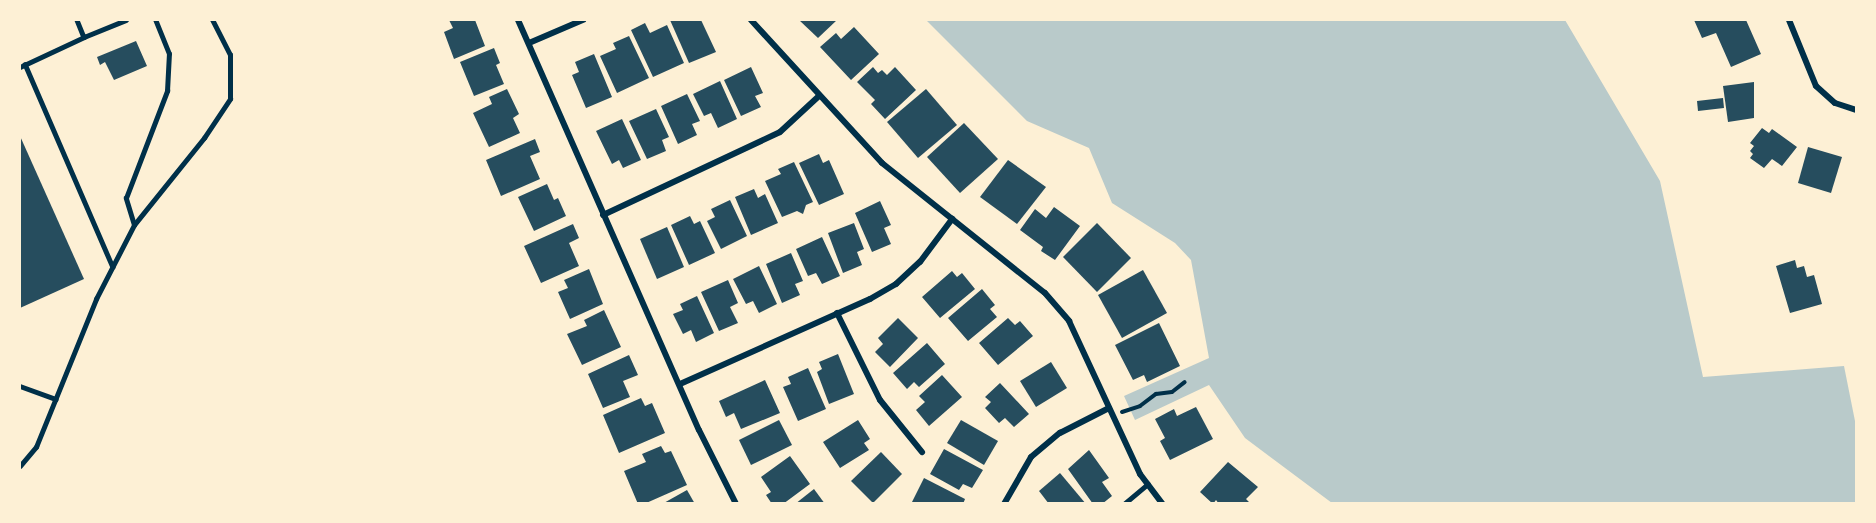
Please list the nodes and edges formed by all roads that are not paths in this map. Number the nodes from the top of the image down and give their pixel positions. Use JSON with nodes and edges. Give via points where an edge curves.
{"nodes":[{"id":1,"x":77,"y":20,"type":"edge"},
{"id":2,"x":126,"y":20,"type":"edge"},
{"id":3,"x":155,"y":20,"type":"edge"},
{"id":4,"x":212,"y":20,"type":"edge"},
{"id":5,"x":518,"y":20,"type":"edge"},
{"id":6,"x":583,"y":20,"type":"edge"},
{"id":7,"x":751,"y":20,"type":"edge"},
{"id":8,"x":1789,"y":20,"type":"edge"},
{"id":9,"x":84,"y":37,"type":"junction"},
{"id":10,"x":529,"y":43,"type":"junction"},
{"id":11,"x":22,"y":66,"type":"edge"},
{"id":12,"x":819,"y":96,"type":"junction"},
{"id":13,"x":1857,"y":110,"type":"edge"},
{"id":14,"x":603,"y":215,"type":"junction"},
{"id":15,"x":952,"y":219,"type":"junction"},
{"id":16,"x":134,"y":225,"type":"junction"},
{"id":17,"x":113,"y":267,"type":"junction"},
{"id":18,"x":837,"y":313,"type":"junction"},
{"id":19,"x":680,"y":384,"type":"junction"},
{"id":20,"x":20,"y":386,"type":"edge"},
{"id":21,"x":56,"y":399,"type":"junction"},
{"id":22,"x":1109,"y":408,"type":"junction"},
{"id":23,"x":922,"y":452,"type":"dead end"},
{"id":24,"x":20,"y":466,"type":"edge"},
{"id":25,"x":1148,"y":484,"type":"junction"},
{"id":26,"x":736,"y":504,"type":"edge"},
{"id":27,"x":1004,"y":504,"type":"edge"},
{"id":28,"x":1124,"y":504,"type":"edge"},
{"id":29,"x":1163,"y":504,"type":"edge"}],
"edges":[{"from":1,"to":9,"type":"lane"},
{"from":2,"to":9,"type":"lane"},
{"from":3,"to":16,"type":"lane","via":[[169,54],[167,91],[126,198]]},
{"from":4,"to":16,"type":"lane","via":[[230,55],[230,99]]},
{"from":5,"to":10,"type":"street"},
{"from":6,"to":10,"type":"street"},
{"from":7,"to":12,"type":"street"},
{"from":8,"to":13,"type":"street","via":[[1816,86],[1835,103]]},
{"from":9,"to":11,"type":"lane"},
{"from":10,"to":14,"type":"street"},
{"from":11,"to":17,"type":"lane"},
{"from":12,"to":14,"type":"street","via":[[780,132]]},
{"from":12,"to":15,"type":"street","via":[[882,163]]},
{"from":14,"to":19,"type":"street"},
{"from":15,"to":18,"type":"street","via":[[920,262],[896,284]]},
{"from":15,"to":22,"type":"street","via":[[1045,293],[1069,321]]},
{"from":16,"to":17,"type":"lane"},
{"from":17,"to":21,"type":"lane"},
{"from":18,"to":19,"type":"street"},
{"from":18,"to":23,"type":"street","via":[[872,387]]},
{"from":19,"to":26,"type":"street"},
{"from":20,"to":21,"type":"lane"},
{"from":21,"to":24,"type":"lane","via":[[36,447]]},
{"from":22,"to":25,"type":"street"},
{"from":22,"to":27,"type":"street","via":[[1060,433],[1031,458]]},
{"from":25,"to":28,"type":"lane"},
{"from":25,"to":29,"type":"street"}]}
